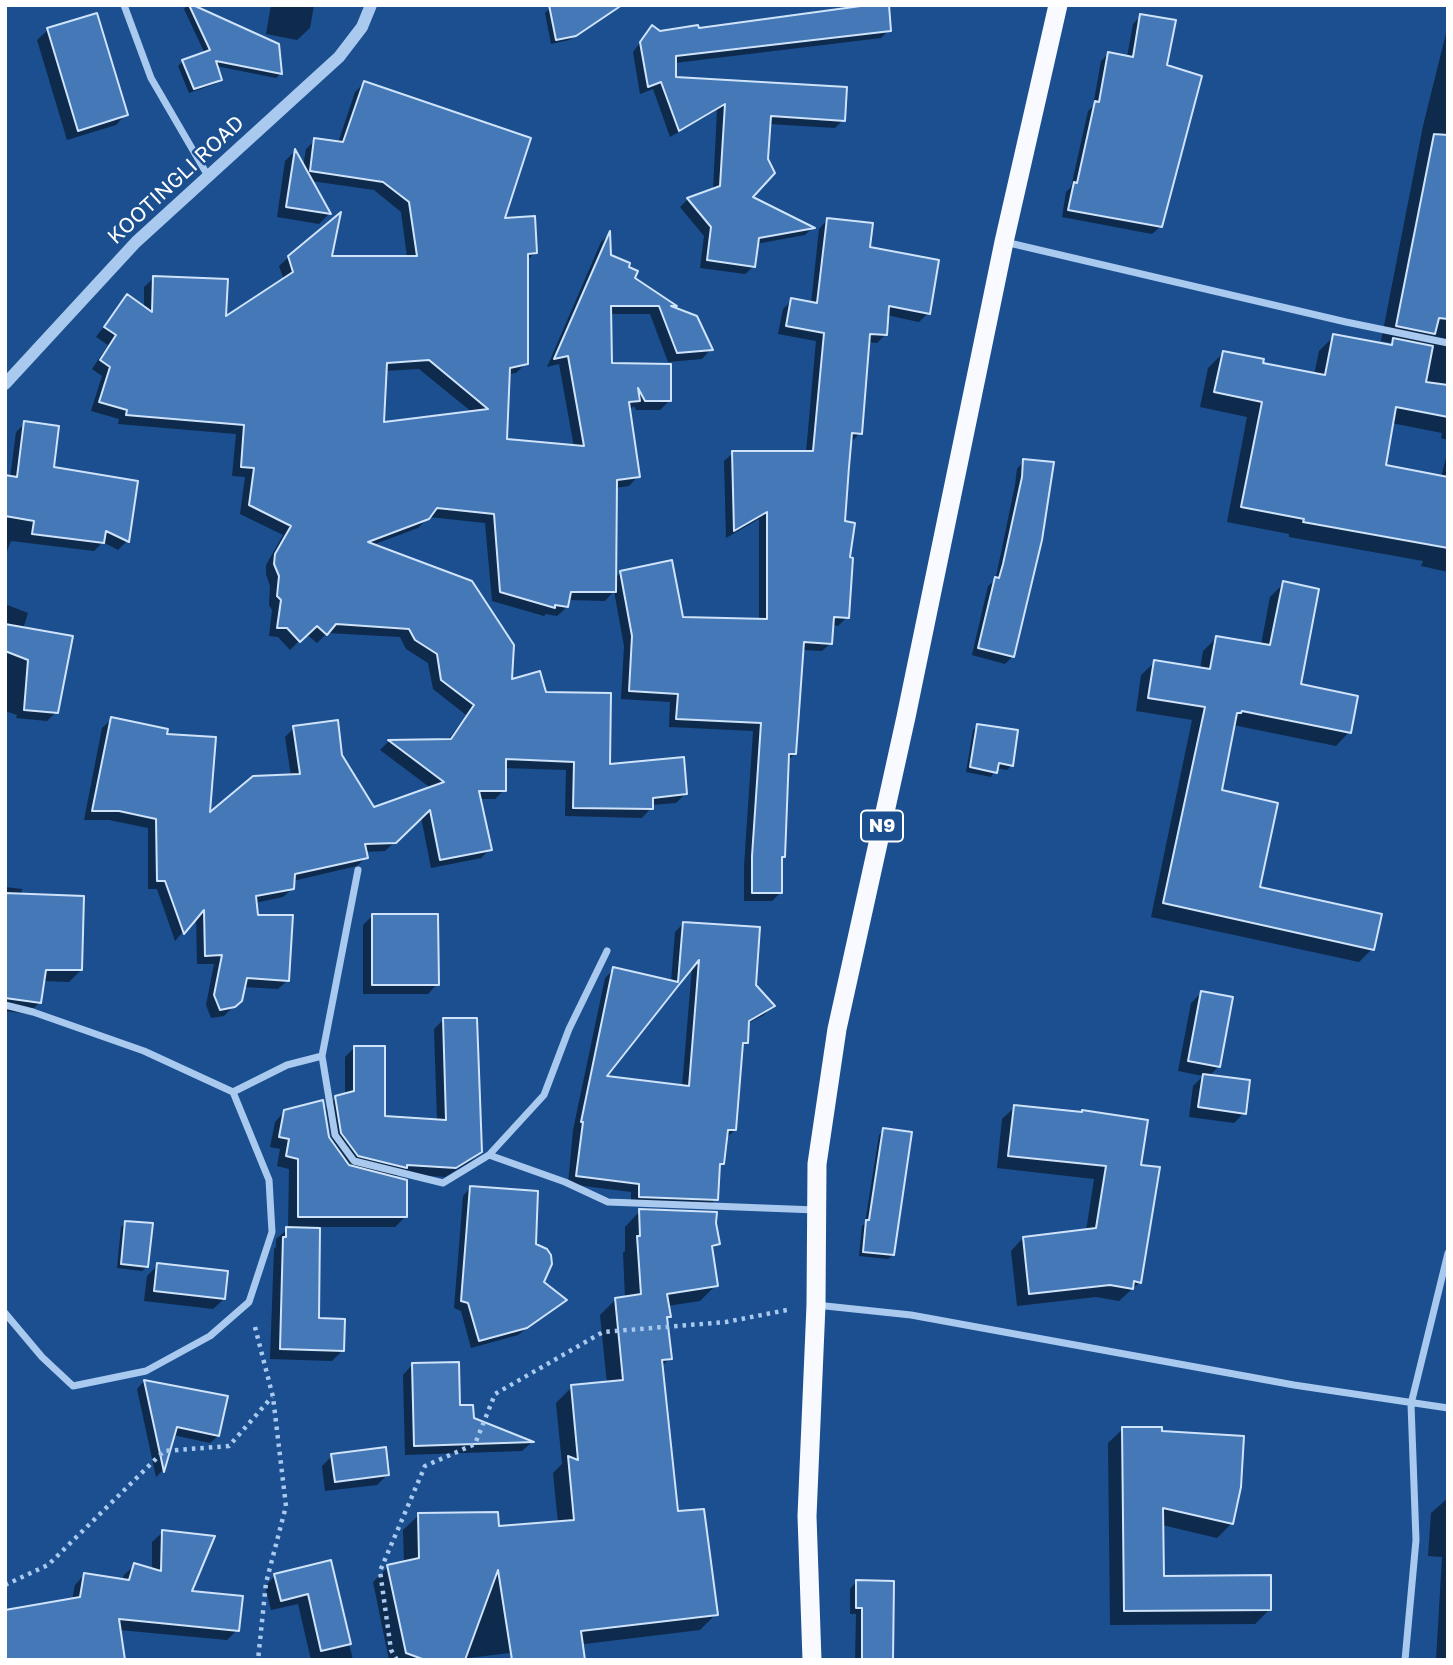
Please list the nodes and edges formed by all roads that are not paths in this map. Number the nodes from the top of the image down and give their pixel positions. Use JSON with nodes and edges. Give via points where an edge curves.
{"nodes":[{"id":1,"x":124,"y":5,"type":"edge"},
{"id":2,"x":371,"y":5,"type":"edge"},
{"id":3,"x":1058,"y":5,"type":"edge"},
{"id":4,"x":208,"y":176,"type":"junction"},
{"id":5,"x":1004,"y":242,"type":"junction"},
{"id":6,"x":1448,"y":343,"type":"edge"},
{"id":7,"x":5,"y":384,"type":"edge"},
{"id":8,"x":358,"y":870,"type":"dead end"},
{"id":9,"x":607,"y":951,"type":"dead end"},
{"id":10,"x":5,"y":1005,"type":"edge"},
{"id":11,"x":322,"y":1056,"type":"junction"},
{"id":12,"x":233,"y":1091,"type":"junction"},
{"id":13,"x":489,"y":1155,"type":"junction"},
{"id":14,"x":817,"y":1210,"type":"junction"},
{"id":15,"x":1448,"y":1254,"type":"edge"},
{"id":16,"x":816,"y":1305,"type":"junction"},
{"id":17,"x":5,"y":1312,"type":"edge"},
{"id":18,"x":1411,"y":1404,"type":"junction"},
{"id":19,"x":1448,"y":1408,"type":"edge"},
{"id":20,"x":812,"y":1660,"type":"edge"},
{"id":21,"x":1405,"y":1660,"type":"edge"}],
"edges":[{"from":1,"to":4,"type":"street","via":[[151,78]]},
{"from":2,"to":4,"type":"street","name":"KOOTINGLI ROAD","via":[[362,27],[338,57]]},
{"from":3,"to":5,"type":"highway","number":"N9"},
{"from":4,"to":7,"type":"street","name":"KOOTINGLI ROAD","via":[[136,242]]},
{"from":5,"to":6,"type":"street"},
{"from":5,"to":14,"type":"highway","number":"N9","via":[[837,1029],[817,1164]]},
{"from":8,"to":11,"type":"street"},
{"from":9,"to":13,"type":"street","via":[[569,1029],[544,1095]]},
{"from":10,"to":12,"type":"street","via":[[144,1051]]},
{"from":11,"to":12,"type":"street","via":[[286,1065]]},
{"from":11,"to":13,"type":"street","via":[[335,1135],[354,1161],[443,1183]]},
{"from":12,"to":17,"type":"street","via":[[269,1180],[272,1233],[249,1302],[210,1336],[146,1371],[73,1386]]},
{"from":13,"to":14,"type":"street","via":[[608,1202]]},
{"from":14,"to":16,"type":"highway","number":"N9"},
{"from":15,"to":18,"type":"street"},
{"from":16,"to":18,"type":"street","via":[[911,1315]]},
{"from":16,"to":20,"type":"highway","number":"N9","via":[[807,1516]]},
{"from":18,"to":19,"type":"street"},
{"from":18,"to":21,"type":"street","via":[[1416,1540]]}]}
